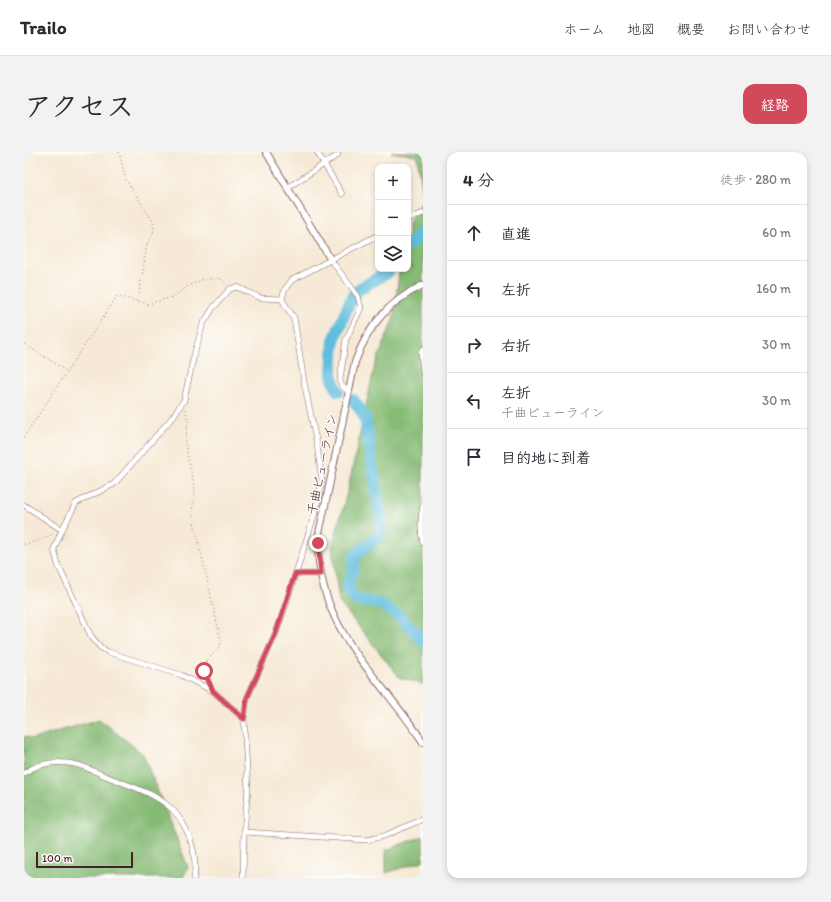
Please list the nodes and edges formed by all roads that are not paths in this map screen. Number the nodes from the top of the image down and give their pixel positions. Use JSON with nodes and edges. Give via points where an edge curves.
{"nodes":[{"id":1,"x":266,"y":152,"type":"edge"},
{"id":2,"x":317,"y":152,"type":"edge"},
{"id":3,"x":338,"y":155,"type":"dead end"},
{"id":4,"x":324,"y":164,"type":"junction"},
{"id":5,"x":287,"y":188,"type":"junction"},
{"id":6,"x":342,"y":194,"type":"dead end"},
{"id":7,"x":423,"y":212,"type":"edge"},
{"id":8,"x":411,"y":218,"type":"edge"},
{"id":9,"x":376,"y":236,"type":"edge"},
{"id":10,"x":331,"y":260,"type":"junction"},
{"id":11,"x":423,"y":285,"type":"edge"},
{"id":12,"x":282,"y":299,"type":"junction"},
{"id":13,"x":423,"y":349,"type":"edge"},
{"id":14,"x":423,"y":372,"type":"edge"},
{"id":15,"x":349,"y":392,"type":"junction"},
{"id":16,"x":24,"y":506,"type":"edge"},
{"id":17,"x":423,"y":506,"type":"edge"},
{"id":18,"x":62,"y":530,"type":"junction"},
{"id":19,"x":423,"y":543,"type":"edge"},
{"id":20,"x":295,"y":574,"type":"junction"},
{"id":21,"x":321,"y":574,"type":"junction"},
{"id":22,"x":244,"y":719,"type":"junction"},
{"id":23,"x":423,"y":742,"type":"edge"},
{"id":24,"x":24,"y":773,"type":"edge"},
{"id":25,"x":423,"y":819,"type":"edge"},
{"id":26,"x":244,"y":832,"type":"junction"},
{"id":27,"x":194,"y":878,"type":"edge"},
{"id":28,"x":243,"y":878,"type":"edge"}],
"edges":[{"from":1,"to":5,"type":"street"},
{"from":2,"to":4,"type":"street"},
{"from":3,"to":4,"type":"street"},
{"from":4,"to":5,"type":"street"},
{"from":4,"to":6,"type":"street"},
{"from":5,"to":10,"type":"street"},
{"from":7,"to":8,"type":"street"},
{"from":9,"to":10,"type":"street"},
{"from":10,"to":12,"type":"street","via":[[292,280],[285,289]]},
{"from":10,"to":15,"type":"street","via":[[360,299],[361,308],[346,339],[340,379],[341,384]]},
{"from":11,"to":15,"type":"street","name":"千曲ビューライン","via":[[405,294],[374,324],[360,347]]},
{"from":12,"to":18,"type":"street","via":[[261,298],[237,287],[230,289],[203,324],[184,400],[172,418],[114,484],[76,503]]},
{"from":12,"to":20,"type":"street","via":[[294,318],[322,480],[316,510]]},
{"from":13,"to":14,"type":"street"},
{"from":15,"to":21,"type":"street","name":"千曲ビューライン","via":[[318,543]]},
{"from":16,"to":18,"type":"street"},
{"from":17,"to":19,"type":"street"},
{"from":18,"to":22,"type":"street","via":[[54,549],[58,565],[90,636],[100,647],[108,652],[181,675],[213,691]]},
{"from":20,"to":21,"type":"street"},
{"from":20,"to":22,"type":"street","via":[[276,633],[247,698]]},
{"from":21,"to":23,"type":"street","name":"千曲ビューライン","via":[[324,594],[345,638]]},
{"from":22,"to":26,"type":"street","via":[[248,789]]},
{"from":24,"to":27,"type":"street","via":[[45,763],[67,763],[163,801],[179,818],[189,837],[196,862]]},
{"from":25,"to":26,"type":"street","via":[[384,836],[367,840]]},
{"from":26,"to":28,"type":"street"}]}
